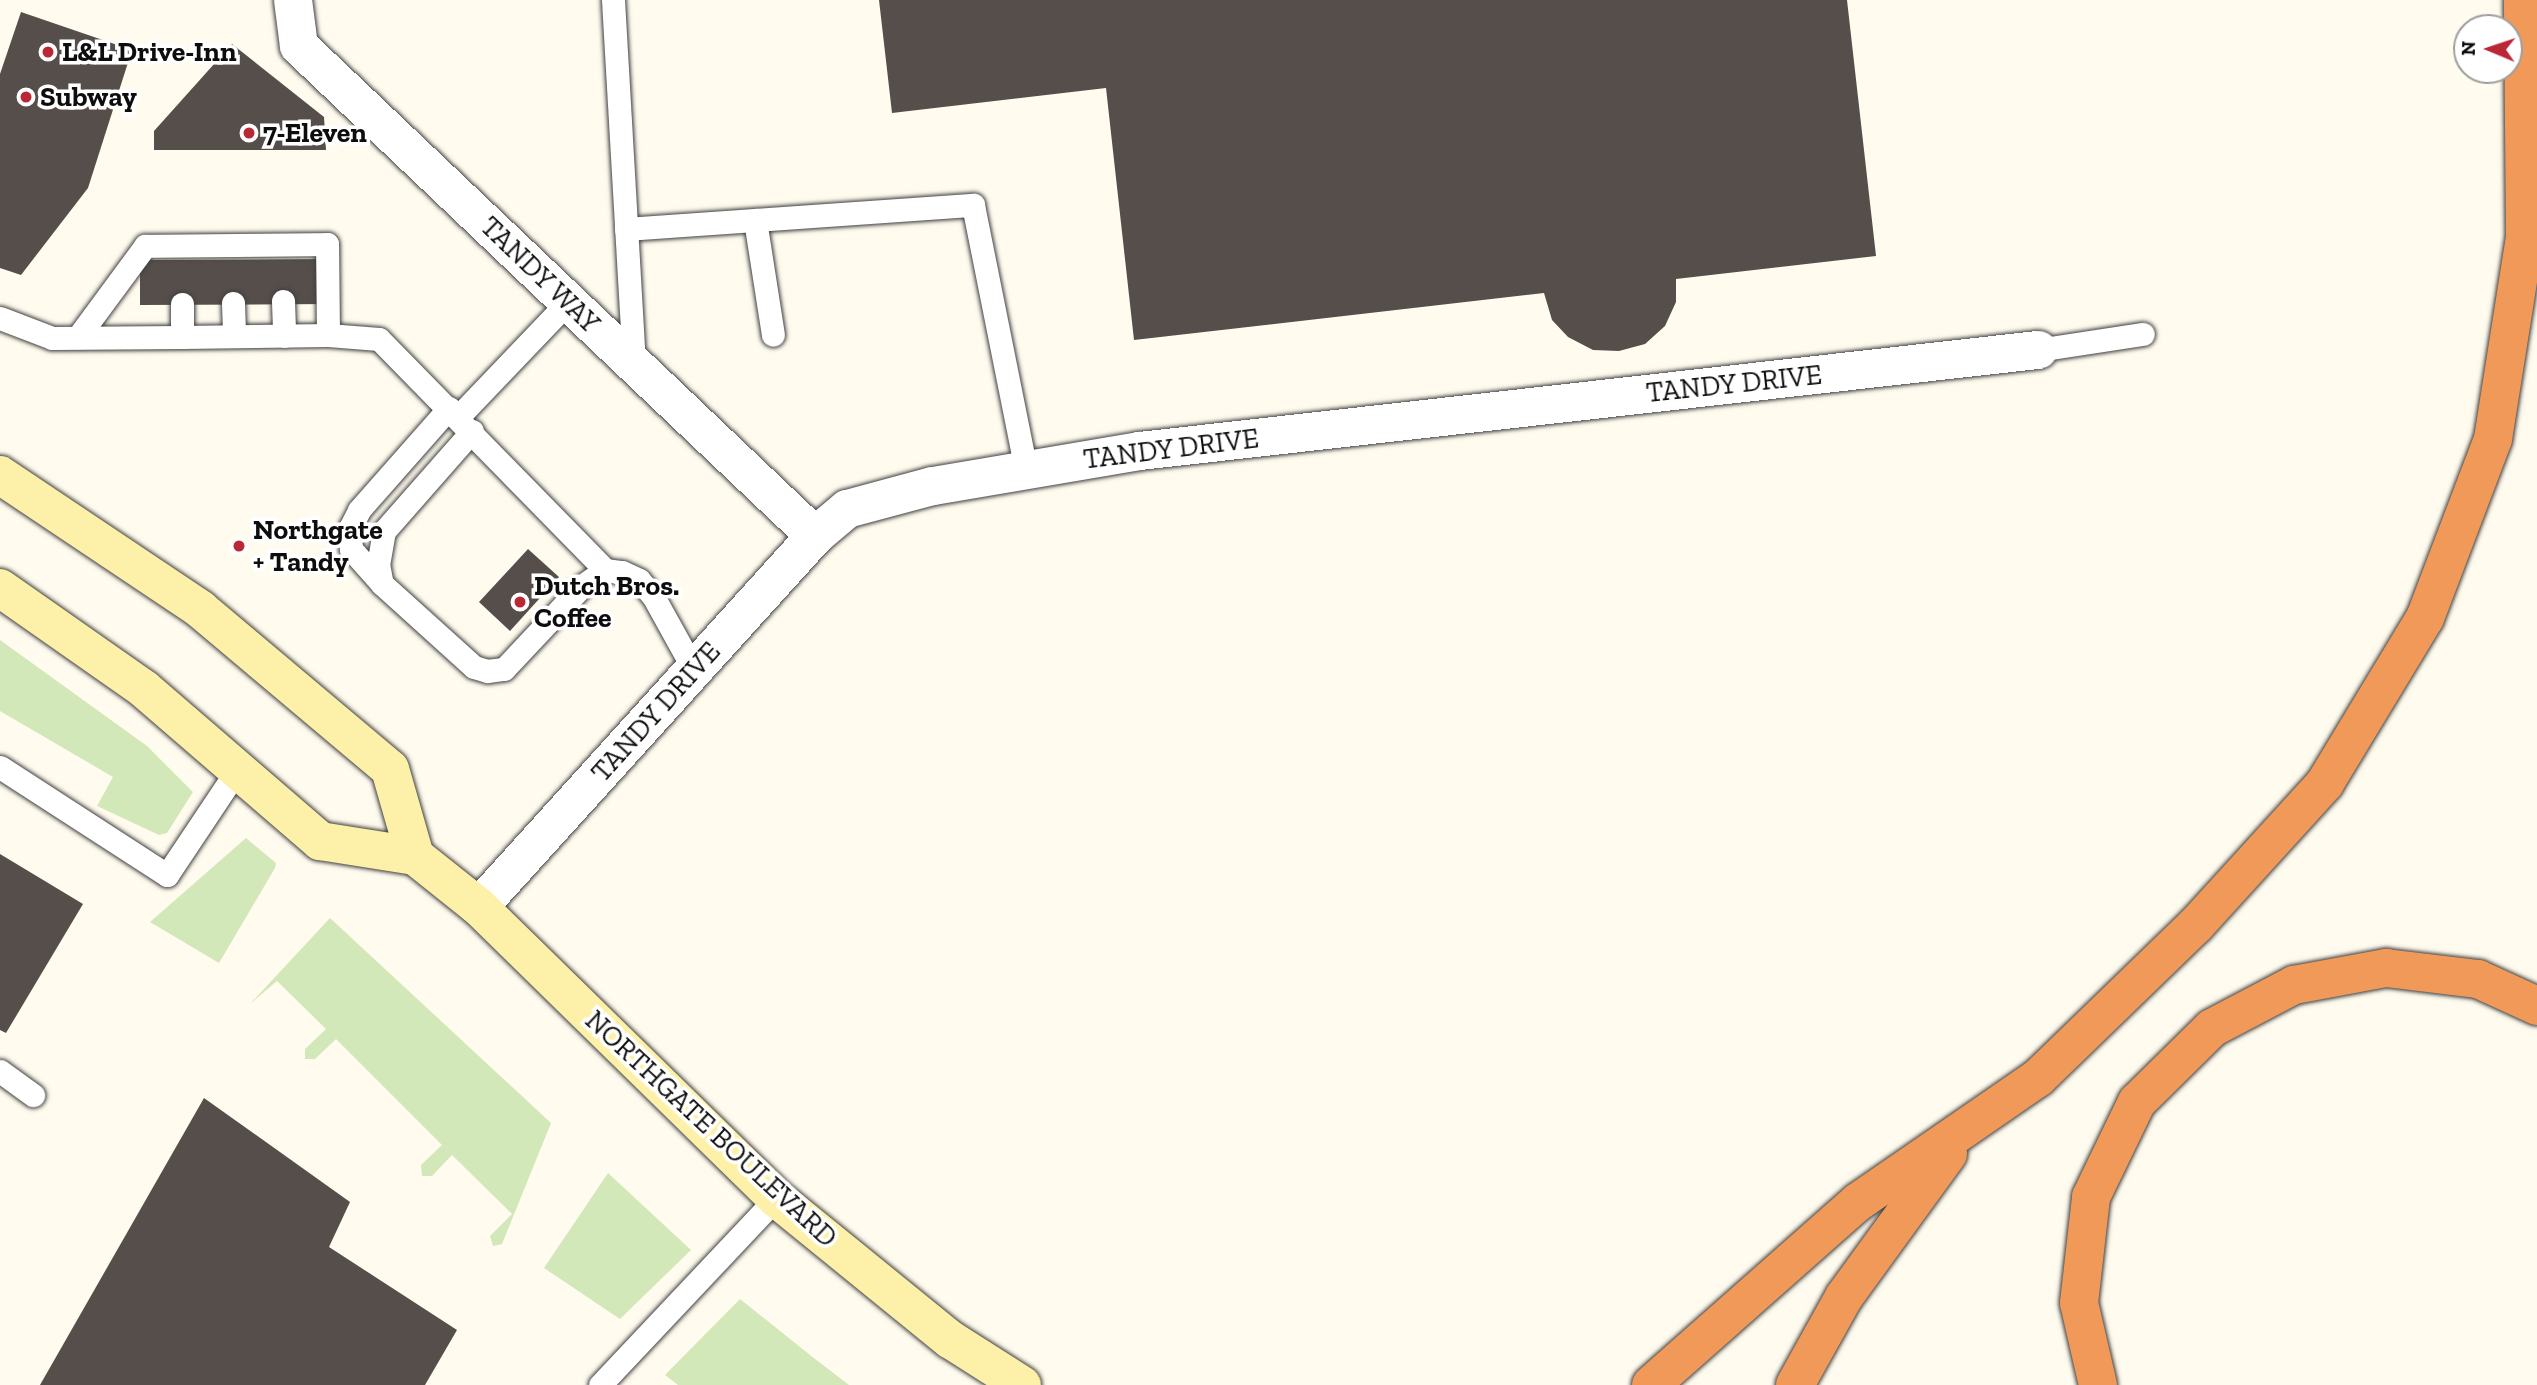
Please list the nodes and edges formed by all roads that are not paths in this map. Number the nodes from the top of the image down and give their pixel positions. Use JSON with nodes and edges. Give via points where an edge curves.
{"nodes":[{"id":1,"x":293,"y":0,"type":"edge"},
{"id":2,"x":613,"y":0,"type":"edge"},
{"id":3,"x":2523,"y":0,"type":"edge"},
{"id":4,"x":755,"y":220,"type":"junction"},
{"id":5,"x":626,"y":229,"type":"junction"},
{"id":6,"x":283,"y":301,"type":"dead end"},
{"id":7,"x":568,"y":302,"type":"junction"},
{"id":8,"x":233,"y":303,"type":"dead end"},
{"id":9,"x":182,"y":304,"type":"dead end"},
{"id":10,"x":0,"y":318,"type":"edge"},
{"id":11,"x":2143,"y":334,"type":"dead end"},
{"id":12,"x":284,"y":335,"type":"junction"},
{"id":13,"x":327,"y":335,"type":"junction"},
{"id":14,"x":774,"y":335,"type":"dead end"},
{"id":15,"x":234,"y":336,"type":"junction"},
{"id":16,"x":78,"y":337,"type":"junction"},
{"id":17,"x":182,"y":337,"type":"junction"},
{"id":18,"x":2038,"y":350,"type":"joint"},
{"id":19,"x":634,"y":364,"type":"junction"},
{"id":20,"x":459,"y":419,"type":"junction"},
{"id":21,"x":1026,"y":470,"type":"junction"},
{"id":22,"x":0,"y":475,"type":"edge"},
{"id":23,"x":815,"y":536,"type":"junction"},
{"id":24,"x":605,"y":570,"type":"junction"},
{"id":25,"x":382,"y":584,"type":"junction"},
{"id":26,"x":0,"y":588,"type":"edge"},
{"id":27,"x":694,"y":670,"type":"junction"},
{"id":28,"x":239,"y":767,"type":"junction"},
{"id":29,"x":0,"y":768,"type":"edge"},
{"id":30,"x":415,"y":856,"type":"junction"},
{"id":31,"x":479,"y":907,"type":"junction"},
{"id":32,"x":2537,"y":1006,"type":"edge"},
{"id":33,"x":0,"y":1071,"type":"edge"},
{"id":34,"x":33,"y":1095,"type":"dead end"},
{"id":35,"x":1961,"y":1135,"type":"junction"},
{"id":36,"x":776,"y":1198,"type":"junction"},
{"id":37,"x":600,"y":1385,"type":"edge"},
{"id":38,"x":1022,"y":1385,"type":"edge"},
{"id":39,"x":1651,"y":1385,"type":"edge"},
{"id":40,"x":1795,"y":1385,"type":"edge"},
{"id":41,"x":2098,"y":1385,"type":"edge"}],
"edges":[{"from":1,"to":7,"type":"street","name":"TANDY WAY","via":[[299,46]]},
{"from":2,"to":5,"type":"lane"},
{"from":3,"to":35,"type":"highway","via":[[2525,238],[2513,317],[2493,439],[2425,618],[2315,793],[2196,925],[2038,1078]]},
{"from":4,"to":5,"type":"lane"},
{"from":4,"to":14,"type":"lane"},
{"from":4,"to":21,"type":"lane","via":[[973,205]]},
{"from":5,"to":19,"type":"lane"},
{"from":6,"to":12,"type":"lane"},
{"from":7,"to":19,"type":"street","name":"TANDY WAY"},
{"from":7,"to":20,"type":"lane"},
{"from":8,"to":15,"type":"lane"},
{"from":9,"to":17,"type":"lane"},
{"from":10,"to":16,"type":"lane","via":[[52,338]]},
{"from":11,"to":18,"type":"lane"},
{"from":12,"to":13,"type":"lane"},
{"from":12,"to":15,"type":"lane"},
{"from":13,"to":16,"type":"lane","via":[[327,244],[281,254],[231,256],[181,256],[145,246]]},
{"from":13,"to":20,"type":"lane","via":[[379,339]]},
{"from":15,"to":17,"type":"lane"},
{"from":16,"to":17,"type":"lane"},
{"from":18,"to":21,"type":"street","name":"TANDY DRIVE","via":[[1140,451]]},
{"from":19,"to":23,"type":"street","name":"TANDY WAY"},
{"from":20,"to":24,"type":"lane"},
{"from":20,"to":25,"type":"lane","via":[[384,531],[377,564]]},
{"from":20,"to":25,"type":"lane","via":[[359,510],[350,528],[351,549]]},
{"from":21,"to":23,"type":"street","name":"TANDY DRIVE","via":[[886,496],[847,509]]},
{"from":22,"to":30,"type":"main road","via":[[200,609],[390,769]]},
{"from":23,"to":27,"type":"street","name":"TANDY DRIVE"},
{"from":24,"to":25,"type":"lane","via":[[582,586],[504,669],[487,671],[474,667]]},
{"from":24,"to":27,"type":"lane","via":[[639,580],[653,596]]},
{"from":26,"to":28,"type":"main road","name":"NORTHGATE BOULEVARD","via":[[144,689]]},
{"from":27,"to":31,"type":"street","name":"TANDY DRIVE"},
{"from":28,"to":29,"type":"lane","via":[[167,875]]},
{"from":28,"to":30,"type":"main road","name":"NORTHGATE BOULEVARD","via":[[320,841]]},
{"from":30,"to":31,"type":"main road","name":"NORTHGATE BOULEVARD"},
{"from":31,"to":36,"type":"main road","name":"NORTHGATE BOULEVARD"},
{"from":32,"to":41,"type":"highway","via":[[2478,979],[2386,968],[2294,985],[2212,1028],[2137,1102],[2091,1197],[2079,1303]]},
{"from":33,"to":34,"type":"lane"},
{"from":35,"to":39,"type":"highway","via":[[1858,1202]]},
{"from":35,"to":40,"type":"highway","via":[[1844,1297]]},
{"from":36,"to":37,"type":"lane"},
{"from":36,"to":38,"type":"main road","name":"NORTHGATE BOULEVARD","via":[[951,1340]]}]}
